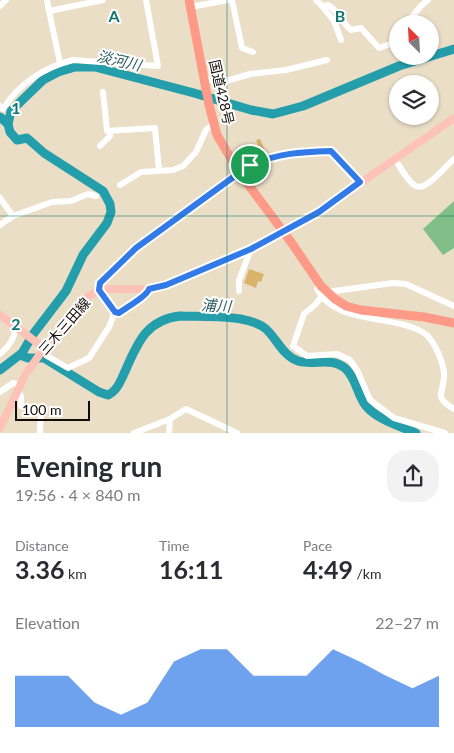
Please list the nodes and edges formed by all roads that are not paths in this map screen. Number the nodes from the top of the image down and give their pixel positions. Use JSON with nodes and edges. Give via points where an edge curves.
{"nodes":[{"id":1,"x":6,"y":0,"type":"edge"},
{"id":2,"x":47,"y":0,"type":"edge"},
{"id":3,"x":103,"y":0,"type":"edge"},
{"id":4,"x":146,"y":0,"type":"edge"},
{"id":5,"x":228,"y":0,"type":"edge"},
{"id":6,"x":232,"y":0,"type":"edge"},
{"id":7,"x":316,"y":0,"type":"edge"},
{"id":8,"x":428,"y":0,"type":"edge"},
{"id":9,"x":189,"y":3,"type":"edge"},
{"id":10,"x":0,"y":6,"type":"edge"},
{"id":11,"x":322,"y":6,"type":"junction"},
{"id":12,"x":49,"y":11,"type":"junction"},
{"id":13,"x":414,"y":15,"type":"edge"},
{"id":14,"x":341,"y":40,"type":"dead end"},
{"id":15,"x":389,"y":44,"type":"edge"},
{"id":16,"x":253,"y":52,"type":"dead end"},
{"id":17,"x":327,"y":60,"type":"dead end"},
{"id":18,"x":60,"y":63,"type":"junction"},
{"id":19,"x":204,"y":80,"type":"junction"},
{"id":20,"x":103,"y":92,"type":"dead end"},
{"id":21,"x":0,"y":106,"type":"edge"},
{"id":22,"x":454,"y":118,"type":"edge"},
{"id":23,"x":214,"y":124,"type":"junction"},
{"id":24,"x":110,"y":131,"type":"junction"},
{"id":25,"x":100,"y":146,"type":"dead end"},
{"id":26,"x":395,"y":159,"type":"junction"},
{"id":27,"x":454,"y":159,"type":"edge"},
{"id":28,"x":158,"y":171,"type":"junction"},
{"id":29,"x":240,"y":172,"type":"junction"},
{"id":30,"x":360,"y":182,"type":"junction"},
{"id":31,"x":120,"y":185,"type":"dead end"},
{"id":32,"x":96,"y":196,"type":"dead end"},
{"id":33,"x":0,"y":198,"type":"edge"},
{"id":34,"x":13,"y":216,"type":"junction"},
{"id":35,"x":0,"y":225,"type":"edge"},
{"id":36,"x":282,"y":232,"type":"junction"},
{"id":37,"x":251,"y":249,"type":"junction"},
{"id":38,"x":149,"y":289,"type":"junction"},
{"id":39,"x":99,"y":290,"type":"junction"},
{"id":40,"x":239,"y":292,"type":"dead end"},
{"id":41,"x":323,"y":292,"type":"junction"},
{"id":42,"x":454,"y":306,"type":"edge"},
{"id":43,"x":115,"y":312,"type":"junction"},
{"id":44,"x":0,"y":315,"type":"edge"},
{"id":45,"x":454,"y":323,"type":"edge"},
{"id":46,"x":18,"y":330,"type":"junction"},
{"id":47,"x":42,"y":349,"type":"junction"},
{"id":48,"x":0,"y":354,"type":"edge"},
{"id":49,"x":18,"y":388,"type":"junction"},
{"id":50,"x":0,"y":392,"type":"edge"},
{"id":51,"x":454,"y":409,"type":"edge"},
{"id":52,"x":170,"y":419,"type":"junction"},
{"id":53,"x":0,"y":428,"type":"edge"},
{"id":54,"x":40,"y":433,"type":"edge"},
{"id":55,"x":134,"y":433,"type":"edge"},
{"id":56,"x":170,"y":433,"type":"edge"},
{"id":57,"x":237,"y":433,"type":"edge"},
{"id":58,"x":445,"y":433,"type":"edge"}],
"edges":[{"from":1,"to":10,"type":"street"},
{"from":2,"to":12,"type":"street"},
{"from":3,"to":12,"type":"street"},
{"from":4,"to":18,"type":"street","via":[[158,66],[73,60]]},
{"from":5,"to":9,"type":"street"},
{"from":6,"to":16,"type":"street","via":[[242,48]]},
{"from":7,"to":11,"type":"street"},
{"from":8,"to":13,"type":"street"},
{"from":9,"to":19,"type":"highway","name":"国道428号"},
{"from":11,"to":14,"type":"street","via":[[334,21]]},
{"from":11,"to":15,"type":"street","via":[[328,5],[336,10],[351,30],[361,28],[379,48]]},
{"from":12,"to":18,"type":"street"},
{"from":17,"to":19,"type":"street","via":[[223,82]]},
{"from":18,"to":21,"type":"street","via":[[40,72],[11,97],[4,108]]},
{"from":19,"to":23,"type":"highway","name":"国道428号"},
{"from":20,"to":24,"type":"street","via":[[107,131]]},
{"from":22,"to":26,"type":"main road","name":"三木三田線"},
{"from":23,"to":28,"type":"street","via":[[206,130],[196,152],[183,166]]},
{"from":23,"to":29,"type":"highway","name":"国道428号"},
{"from":24,"to":25,"type":"street","via":[[110,136]]},
{"from":24,"to":28,"type":"street","via":[[155,128]]},
{"from":26,"to":27,"type":"street","via":[[412,183],[421,187]]},
{"from":26,"to":30,"type":"main road","name":"三木三田線"},
{"from":28,"to":31,"type":"street","via":[[141,172]]},
{"from":29,"to":30,"type":"street","via":[[268,158],[294,152],[331,151]]},
{"from":29,"to":36,"type":"highway","name":"国道428号"},
{"from":29,"to":39,"type":"street","via":[[136,248],[100,283]]},
{"from":30,"to":36,"type":"main road","name":"三木三田線","via":[[319,212]]},
{"from":32,"to":34,"type":"street","via":[[88,194],[71,201],[52,202]]},
{"from":33,"to":34,"type":"street"},
{"from":34,"to":35,"type":"street"},
{"from":36,"to":37,"type":"main road","name":"三木三田線"},
{"from":36,"to":41,"type":"highway","name":"国道428号"},
{"from":37,"to":38,"type":"main road","name":"三木三田線"},
{"from":37,"to":40,"type":"street","via":[[239,280]]},
{"from":38,"to":39,"type":"main road","name":"三木三田線"},
{"from":38,"to":43,"type":"street","via":[[147,294],[119,313]]},
{"from":39,"to":43,"type":"street"},
{"from":39,"to":47,"type":"main road","name":"三木三田線","via":[[83,300]]},
{"from":41,"to":42,"type":"street","via":[[406,284]]},
{"from":41,"to":45,"type":"highway","name":"国道428号","via":[[354,308]]},
{"from":41,"to":51,"type":"street","via":[[339,309],[412,326],[427,334],[438,352],[445,375],[444,402]]},
{"from":41,"to":58,"type":"street","via":[[316,304],[304,314],[293,346],[307,356],[337,354],[350,360],[370,400],[394,418]]},
{"from":43,"to":47,"type":"street","via":[[89,358],[68,368],[47,356]]},
{"from":44,"to":46,"type":"main road"},
{"from":46,"to":47,"type":"main road"},
{"from":46,"to":48,"type":"street"},
{"from":47,"to":49,"type":"main road","name":"三木三田線"},
{"from":49,"to":50,"type":"street","via":[[13,383]]},
{"from":49,"to":53,"type":"main road","name":"三木三田線"},
{"from":49,"to":54,"type":"street","via":[[21,406],[41,409]]},
{"from":52,"to":55,"type":"street"},
{"from":52,"to":56,"type":"street"},
{"from":52,"to":57,"type":"street","via":[[186,409]]}]}
